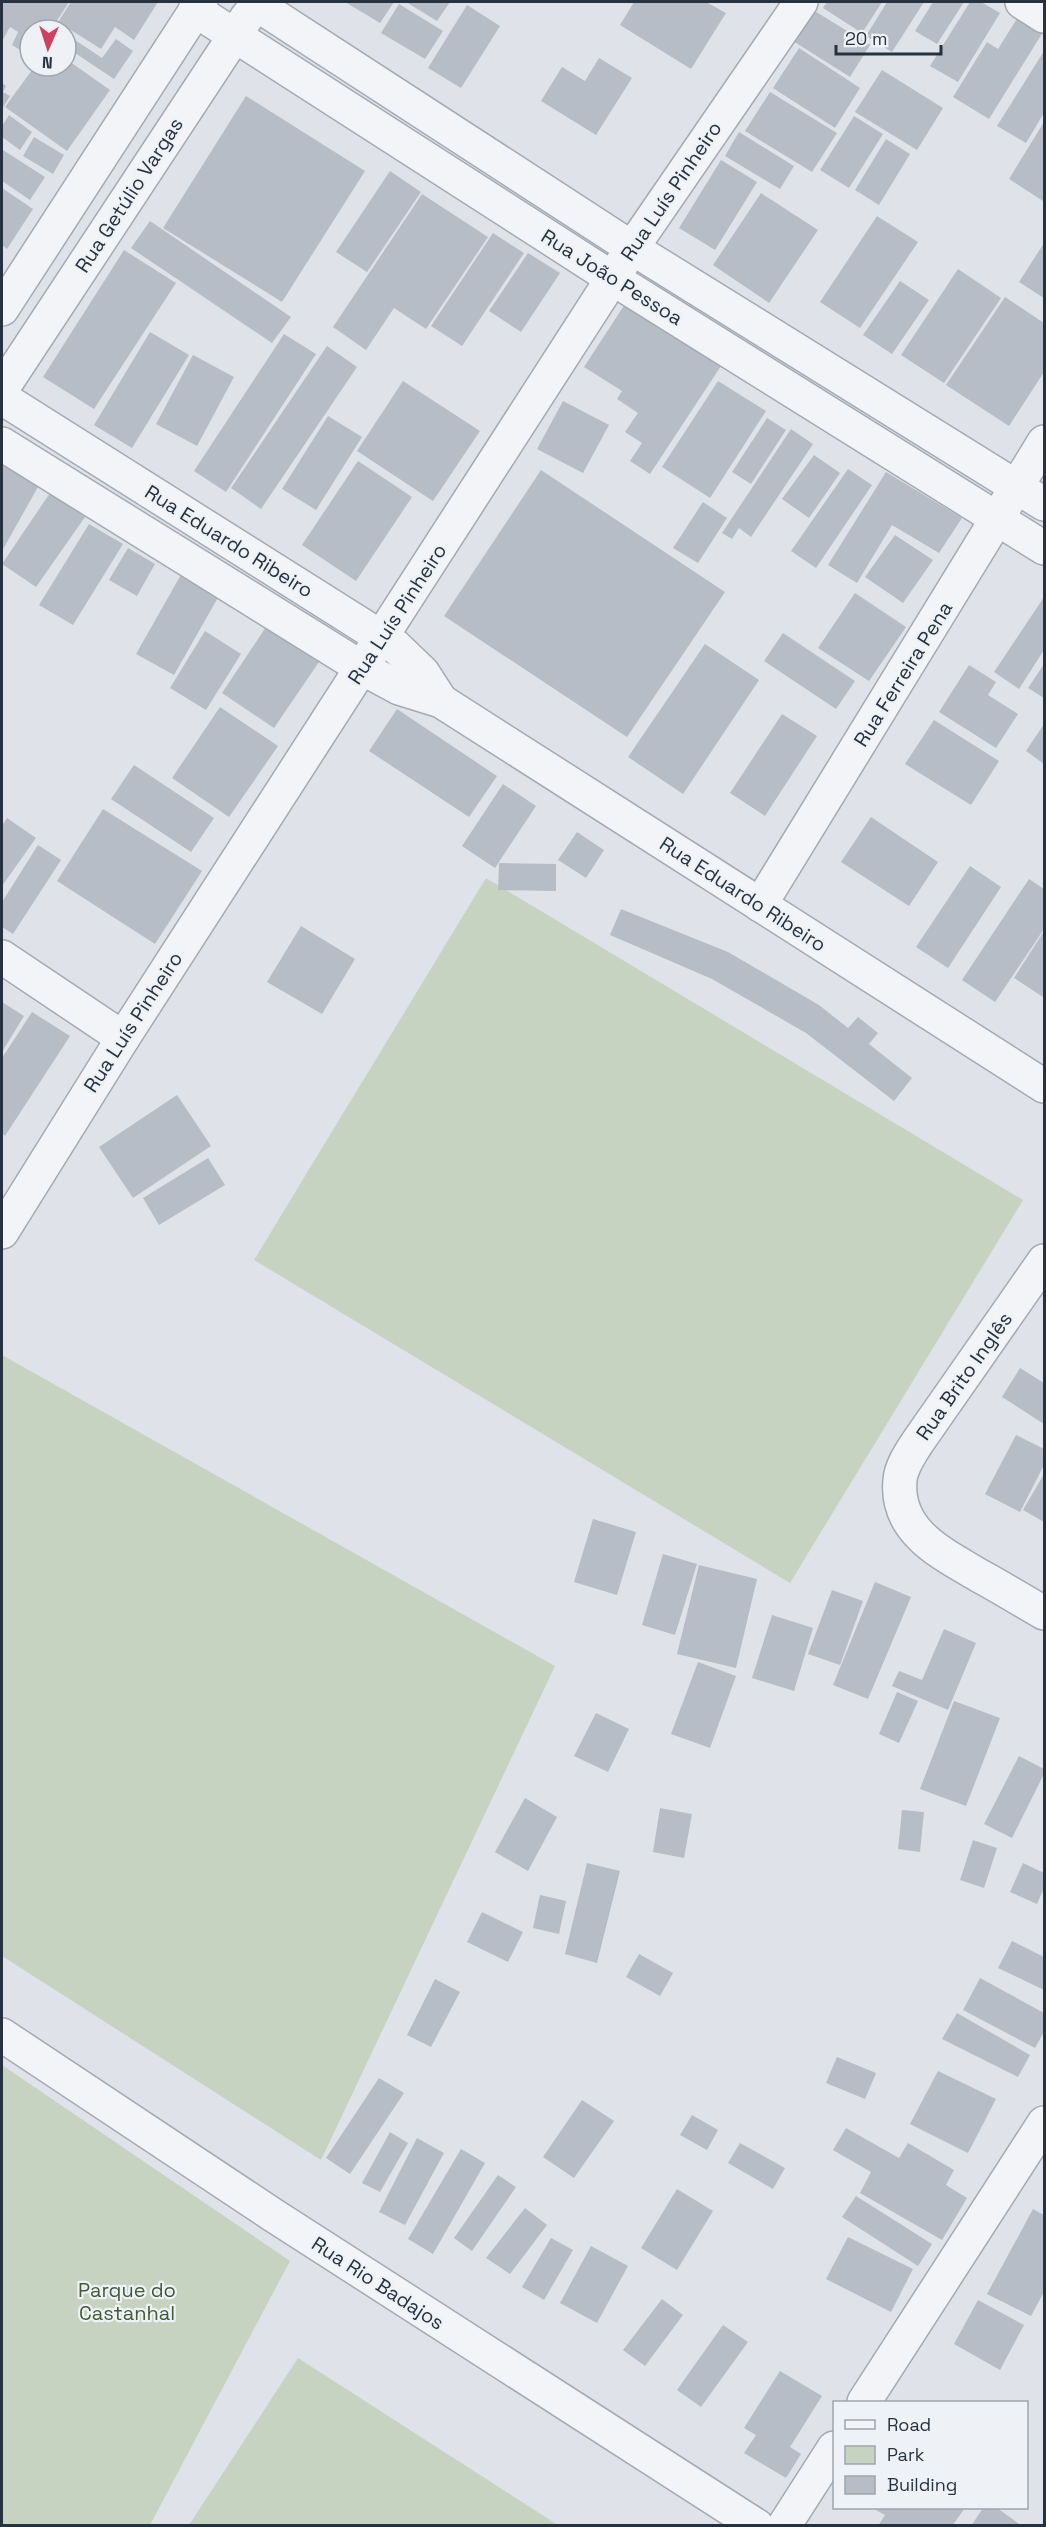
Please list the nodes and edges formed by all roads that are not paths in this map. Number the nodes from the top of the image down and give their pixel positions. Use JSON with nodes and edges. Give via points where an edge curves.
{"nodes":[{"id":1,"x":255,"y":2,"type":"edge"},
{"id":2,"x":801,"y":2,"type":"edge"},
{"id":3,"x":1022,"y":2,"type":"edge"},
{"id":4,"x":193,"y":4,"type":"edge"},
{"id":5,"x":1044,"y":16,"type":"edge"},
{"id":6,"x":234,"y":36,"type":"junction"},
{"id":7,"x":632,"y":248,"type":"junction"},
{"id":8,"x":612,"y":278,"type":"junction"},
{"id":9,"x":2,"y":309,"type":"edge"},
{"id":10,"x":2,"y":389,"type":"edge"},
{"id":11,"x":2,"y":398,"type":"edge"},
{"id":12,"x":1044,"y":442,"type":"edge"},
{"id":13,"x":2,"y":444,"type":"edge"},
{"id":14,"x":1017,"y":486,"type":"junction"},
{"id":15,"x":1044,"y":504,"type":"edge"},
{"id":16,"x":999,"y":518,"type":"junction"},
{"id":17,"x":1044,"y":548,"type":"edge"},
{"id":18,"x":382,"y":638,"type":"junction"},
{"id":19,"x":362,"y":668,"type":"junction"},
{"id":20,"x":441,"y":701,"type":"junction"},
{"id":21,"x":760,"y":905,"type":"junction"},
{"id":22,"x":2,"y":957,"type":"edge"},
{"id":23,"x":123,"y":1038,"type":"junction"},
{"id":24,"x":1044,"y":1086,"type":"edge"},
{"id":25,"x":2,"y":1232,"type":"edge"},
{"id":26,"x":1044,"y":1261,"type":"edge"},
{"id":27,"x":1044,"y":1613,"type":"edge"},
{"id":28,"x":2,"y":2035,"type":"edge"},
{"id":29,"x":1040,"y":2141,"type":"edge"},
{"id":30,"x":865,"y":2401,"type":"edge"},
{"id":31,"x":833,"y":2450,"type":"edge"},
{"id":32,"x":757,"y":2526,"type":"edge"},
{"id":33,"x":784,"y":2526,"type":"edge"}],
"edges":[{"from":1,"to":6,"type":"street","name":"Rua Getúlio Vargas"},
{"from":1,"to":7,"type":"street","name":"Rua João Pessoa"},
{"from":2,"to":7,"type":"street","name":"Rua Luís Pinheiro"},
{"from":3,"to":5,"type":"street"},
{"from":4,"to":6,"type":"street","name":"Rua João Pessoa"},
{"from":4,"to":9,"type":"street"},
{"from":6,"to":8,"type":"street","name":"Rua João Pessoa"},
{"from":6,"to":10,"type":"street","name":"Rua Getúlio Vargas"},
{"from":7,"to":8,"type":"street","name":"Rua Luís Pinheiro"},
{"from":7,"to":14,"type":"street","name":"Rua João Pessoa"},
{"from":8,"to":16,"type":"street","name":"Rua João Pessoa"},
{"from":8,"to":18,"type":"street","name":"Rua Luís Pinheiro"},
{"from":11,"to":18,"type":"street","name":"Rua Eduardo Ribeiro"},
{"from":12,"to":14,"type":"street","name":"Rua Ferreira Pena"},
{"from":13,"to":19,"type":"street","name":"Rua Eduardo Ribeiro"},
{"from":14,"to":15,"type":"street","name":"Rua João Pessoa"},
{"from":14,"to":16,"type":"street","name":"Rua Ferreira Pena"},
{"from":16,"to":17,"type":"street","name":"Rua João Pessoa"},
{"from":16,"to":21,"type":"street","name":"Rua Ferreira Pena"},
{"from":18,"to":19,"type":"street","name":"Rua Luís Pinheiro"},
{"from":18,"to":20,"type":"street","name":"Rua Eduardo Ribeiro","via":[[423,673]]},
{"from":19,"to":20,"type":"street","name":"Rua Eduardo Ribeiro","via":[[399,688]]},
{"from":19,"to":23,"type":"street","name":"Rua Luís Pinheiro"},
{"from":20,"to":21,"type":"street","name":"Rua Eduardo Ribeiro"},
{"from":21,"to":24,"type":"street","name":"Rua Eduardo Ribeiro"},
{"from":22,"to":23,"type":"street"},
{"from":23,"to":25,"type":"street","name":"Rua Luís Pinheiro"},
{"from":26,"to":27,"type":"street","name":"Rua Brito Inglês","via":[[905,1463],[900,1479],[906,1516],[914,1531],[931,1547]]},
{"from":28,"to":32,"type":"street","name":"Rua Rio Badajos","via":[[273,2215]]},
{"from":29,"to":30,"type":"street"},
{"from":31,"to":33,"type":"street"}]}
